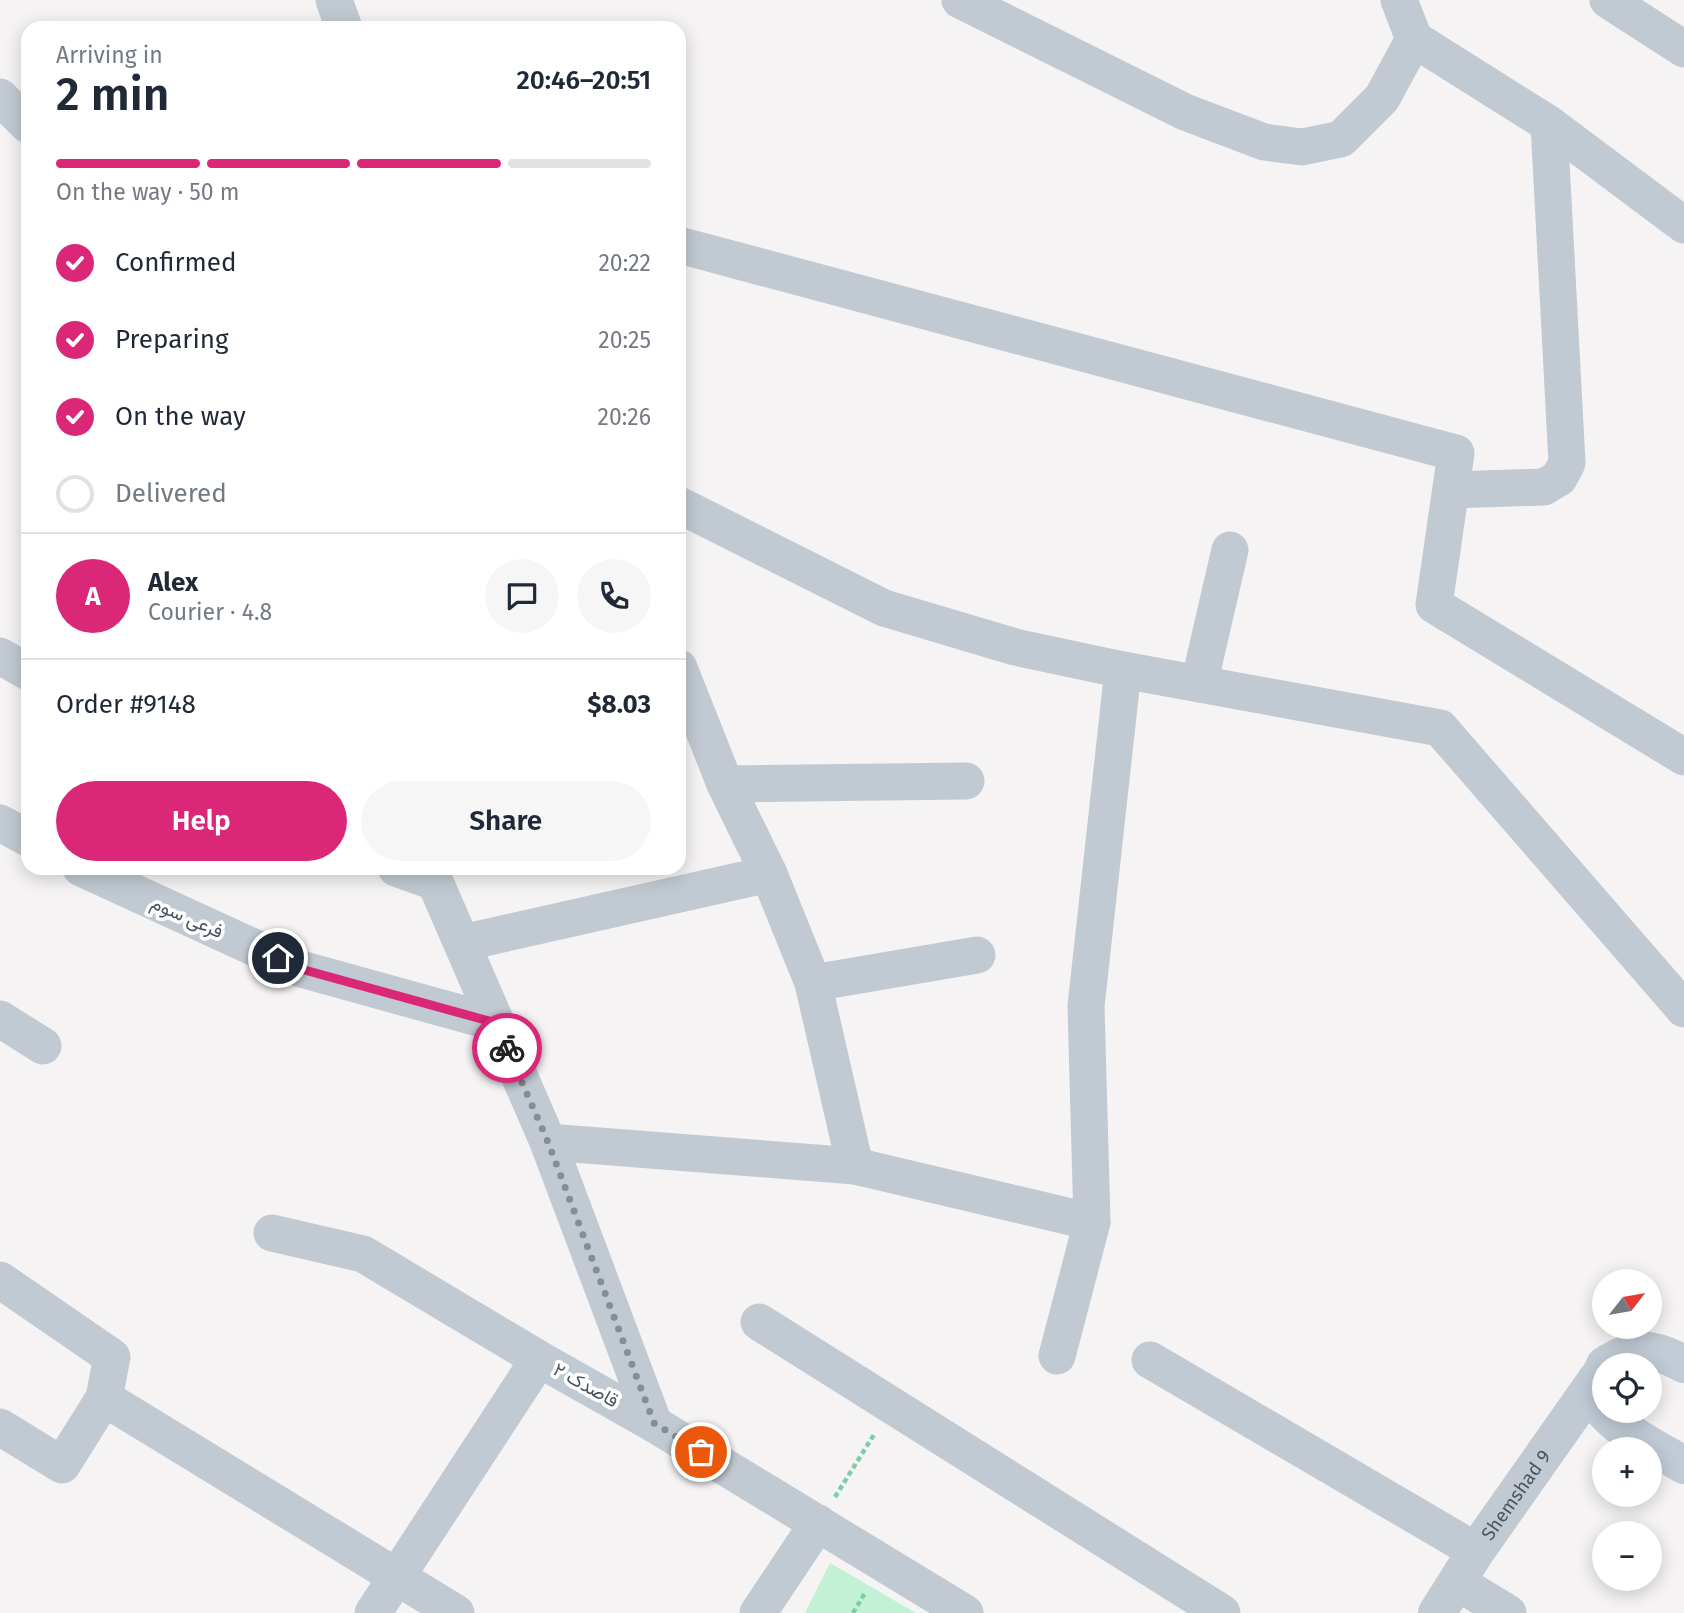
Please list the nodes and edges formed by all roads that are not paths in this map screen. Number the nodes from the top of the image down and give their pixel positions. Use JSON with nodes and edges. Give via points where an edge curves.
{"nodes":[{"id":1,"x":334,"y":0,"type":"edge"},
{"id":2,"x":960,"y":0,"type":"edge"},
{"id":3,"x":1399,"y":0,"type":"edge"},
{"id":4,"x":1608,"y":0,"type":"edge"},
{"id":5,"x":342,"y":21,"type":"edge"},
{"id":6,"x":1414,"y":39,"type":"junction"},
{"id":7,"x":1684,"y":49,"type":"edge"},
{"id":8,"x":0,"y":97,"type":"edge"},
{"id":9,"x":21,"y":118,"type":"edge"},
{"id":10,"x":1549,"y":124,"type":"junction"},
{"id":11,"x":1684,"y":225,"type":"edge"},
{"id":12,"x":686,"y":247,"type":"edge"},
{"id":13,"x":1451,"y":490,"type":"junction"},
{"id":14,"x":686,"y":509,"type":"edge"},
{"id":15,"x":1230,"y":550,"type":"dead end"},
{"id":16,"x":0,"y":656,"type":"edge"},
{"id":17,"x":21,"y":668,"type":"edge"},
{"id":18,"x":1123,"y":670,"type":"junction"},
{"id":19,"x":1199,"y":684,"type":"junction"},
{"id":20,"x":686,"y":686,"type":"edge"},
{"id":21,"x":1684,"y":757,"type":"edge"},
{"id":22,"x":966,"y":780,"type":"dead end"},
{"id":23,"x":725,"y":784,"type":"junction"},
{"id":24,"x":0,"y":823,"type":"edge"},
{"id":25,"x":21,"y":834,"type":"edge"},
{"id":26,"x":769,"y":874,"type":"junction"},
{"id":27,"x":95,"y":875,"type":"edge"},
{"id":28,"x":432,"y":875,"type":"edge"},
{"id":29,"x":462,"y":943,"type":"junction"},
{"id":30,"x":977,"y":955,"type":"dead end"},
{"id":31,"x":813,"y":984,"type":"junction"},
{"id":32,"x":1684,"y":1009,"type":"edge"},
{"id":33,"x":0,"y":1019,"type":"edge"},
{"id":34,"x":496,"y":1023,"type":"junction"},
{"id":35,"x":43,"y":1046,"type":"dead end"},
{"id":36,"x":548,"y":1142,"type":"junction"},
{"id":37,"x":855,"y":1166,"type":"junction"},
{"id":38,"x":1092,"y":1222,"type":"junction"},
{"id":39,"x":272,"y":1233,"type":"dead end"},
{"id":40,"x":0,"y":1280,"type":"edge"},
{"id":41,"x":759,"y":1322,"type":"dead end"},
{"id":42,"x":1628,"y":1353,"type":"edge"},
{"id":43,"x":1057,"y":1356,"type":"dead end"},
{"id":44,"x":539,"y":1359,"type":"junction"},
{"id":45,"x":1150,"y":1360,"type":"dead end"},
{"id":46,"x":1684,"y":1364,"type":"edge"},
{"id":47,"x":1592,"y":1385,"type":"edge"},
{"id":48,"x":104,"y":1398,"type":"junction"},
{"id":49,"x":654,"y":1423,"type":"junction"},
{"id":50,"x":1616,"y":1423,"type":"edge"},
{"id":51,"x":0,"y":1427,"type":"edge"},
{"id":52,"x":1684,"y":1465,"type":"edge"},
{"id":53,"x":818,"y":1522,"type":"junction"},
{"id":54,"x":398,"y":1576,"type":"junction"},
{"id":55,"x":1457,"y":1582,"type":"edge"},
{"id":56,"x":373,"y":1613,"type":"edge"},
{"id":57,"x":456,"y":1613,"type":"edge"},
{"id":58,"x":758,"y":1613,"type":"edge"},
{"id":59,"x":965,"y":1613,"type":"edge"},
{"id":60,"x":1222,"y":1613,"type":"edge"},
{"id":61,"x":1508,"y":1613,"type":"edge"}],
"edges":[{"from":1,"to":5,"type":"street"},
{"from":2,"to":6,"type":"street","via":[[1185,112],[1264,142],[1301,147],[1341,139],[1382,98]]},
{"from":3,"to":6,"type":"street"},
{"from":4,"to":7,"type":"street"},
{"from":6,"to":10,"type":"street"},
{"from":8,"to":9,"type":"street"},
{"from":10,"to":11,"type":"street"},
{"from":10,"to":13,"type":"street","via":[[1567,463],[1559,478],[1544,487]]},
{"from":12,"to":13,"type":"street","via":[[1456,453]]},
{"from":13,"to":21,"type":"street","via":[[1434,605]]},
{"from":14,"to":18,"type":"street","via":[[884,608],[1015,647]]},
{"from":15,"to":19,"type":"street"},
{"from":16,"to":17,"type":"street"},
{"from":18,"to":19,"type":"street"},
{"from":18,"to":38,"type":"street","via":[[1086,1006]]},
{"from":19,"to":32,"type":"street","via":[[1440,728]]},
{"from":20,"to":23,"type":"street"},
{"from":22,"to":23,"type":"street"},
{"from":23,"to":26,"type":"street"},
{"from":24,"to":25,"type":"street"},
{"from":26,"to":29,"type":"street"},
{"from":26,"to":31,"type":"street"},
{"from":27,"to":34,"type":"street","name":"فرعی سوم","via":[[301,969]]},
{"from":28,"to":29,"type":"street"},
{"from":29,"to":34,"type":"street"},
{"from":30,"to":31,"type":"street"},
{"from":31,"to":37,"type":"street"},
{"from":33,"to":35,"type":"street"},
{"from":34,"to":36,"type":"street"},
{"from":36,"to":37,"type":"street"},
{"from":36,"to":49,"type":"street"},
{"from":37,"to":38,"type":"street"},
{"from":38,"to":43,"type":"street"},
{"from":39,"to":44,"type":"street","via":[[363,1254]]},
{"from":40,"to":48,"type":"street","via":[[112,1357]]},
{"from":41,"to":60,"type":"street"},
{"from":42,"to":46,"type":"main road","via":[[1646,1349]]},
{"from":44,"to":49,"type":"street","name":"قاصدک ۲"},
{"from":44,"to":54,"type":"street","name":"قاصدک ۲"},
{"from":45,"to":55,"type":"street"},
{"from":47,"to":55,"type":"street","name":"Shemshad 9"},
{"from":48,"to":51,"type":"street","via":[[62,1465]]},
{"from":48,"to":54,"type":"street"},
{"from":49,"to":53,"type":"street","name":"قاصدک ۲"},
{"from":50,"to":52,"type":"main road"},
{"from":53,"to":58,"type":"street"},
{"from":53,"to":59,"type":"street","name":"قاصدک ۲"},
{"from":54,"to":56,"type":"street","name":"قاصدک ۲"},
{"from":54,"to":57,"type":"street"},
{"from":55,"to":61,"type":"street"}]}
